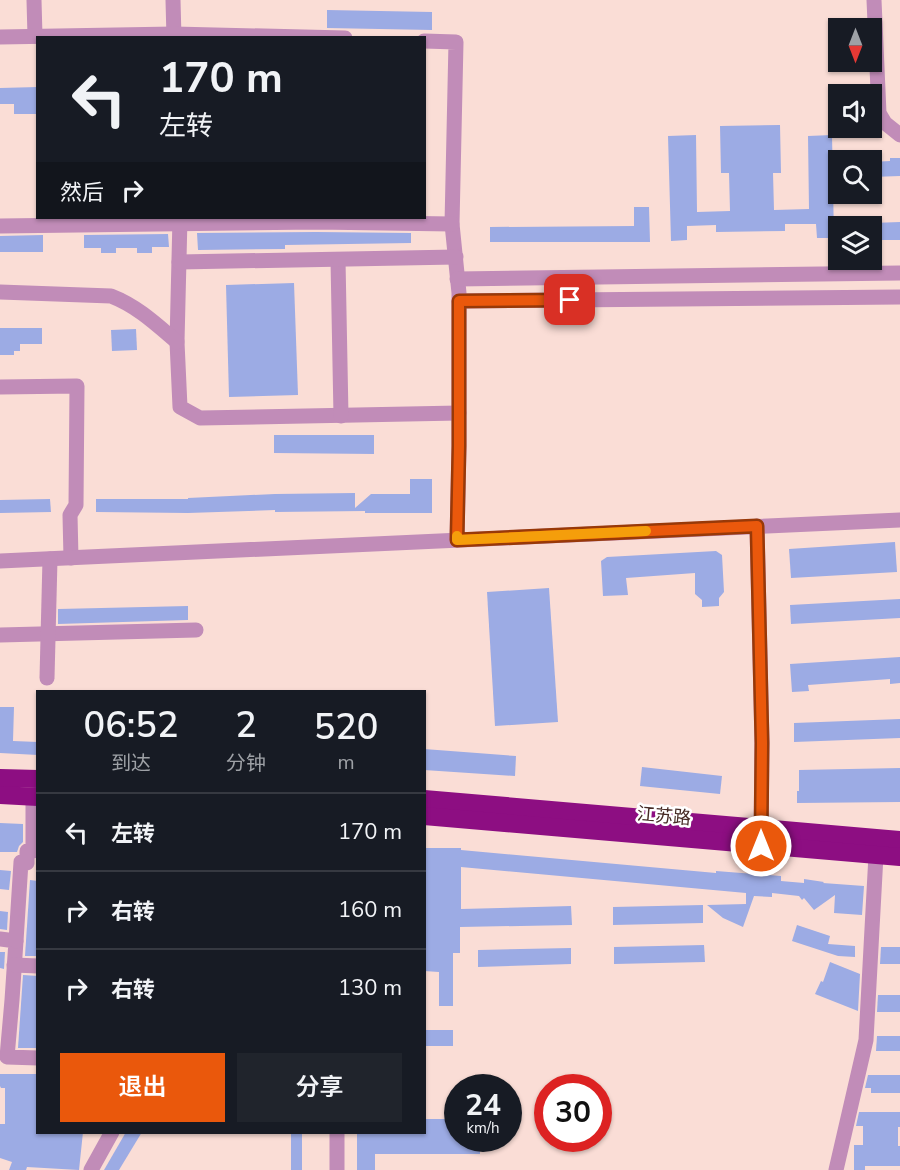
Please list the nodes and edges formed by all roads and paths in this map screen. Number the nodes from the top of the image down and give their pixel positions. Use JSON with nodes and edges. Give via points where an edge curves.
{"nodes":[{"id":1,"x":34,"y":0,"type":"edge"},
{"id":2,"x":173,"y":0,"type":"edge"},
{"id":3,"x":874,"y":0,"type":"edge"},
{"id":4,"x":35,"y":36,"type":"junction"},
{"id":5,"x":174,"y":36,"type":"edge"},
{"id":6,"x":0,"y":37,"type":"edge"},
{"id":7,"x":426,"y":41,"type":"edge"},
{"id":8,"x":900,"y":135,"type":"edge"},
{"id":9,"x":323,"y":220,"type":"edge"},
{"id":10,"x":180,"y":221,"type":"edge"},
{"id":11,"x":452,"y":224,"type":"junction"},
{"id":12,"x":0,"y":226,"type":"edge"},
{"id":13,"x":456,"y":257,"type":"junction"},
{"id":14,"x":338,"y":260,"type":"junction"},
{"id":15,"x":179,"y":262,"type":"junction"},
{"id":16,"x":900,"y":273,"type":"edge"},
{"id":17,"x":457,"y":279,"type":"junction"},
{"id":18,"x":0,"y":292,"type":"edge"},
{"id":19,"x":900,"y":297,"type":"edge"},
{"id":20,"x":459,"y":301,"type":"junction"},
{"id":21,"x":177,"y":342,"type":"junction"},
{"id":22,"x":0,"y":387,"type":"edge"},
{"id":23,"x":459,"y":413,"type":"junction"},
{"id":24,"x":341,"y":416,"type":"junction"},
{"id":25,"x":900,"y":520,"type":"edge"},
{"id":26,"x":757,"y":526,"type":"junction"},
{"id":27,"x":457,"y":540,"type":"junction"},
{"id":28,"x":71,"y":558,"type":"junction"},
{"id":29,"x":50,"y":559,"type":"junction"},
{"id":30,"x":0,"y":561,"type":"edge"},
{"id":31,"x":196,"y":630,"type":"dead end"},
{"id":32,"x":49,"y":634,"type":"junction"},
{"id":33,"x":0,"y":635,"type":"edge"},
{"id":34,"x":47,"y":678,"type":"dead end"},
{"id":35,"x":0,"y":778,"type":"edge"},
{"id":36,"x":36,"y":791,"type":"edge"},
{"id":37,"x":0,"y":795,"type":"edge"},
{"id":38,"x":426,"y":800,"type":"edge"},
{"id":39,"x":426,"y":816,"type":"edge"},
{"id":40,"x":761,"y":837,"type":"junction"},
{"id":41,"x":900,"y":840,"type":"edge"},
{"id":42,"x":876,"y":855,"type":"junction"},
{"id":43,"x":900,"y":857,"type":"edge"},
{"id":44,"x":0,"y":939,"type":"edge"},
{"id":45,"x":16,"y":941,"type":"junction"},
{"id":46,"x":18,"y":965,"type":"junction"},
{"id":47,"x":36,"y":966,"type":"edge"},
{"id":48,"x":36,"y":1059,"type":"edge"},
{"id":49,"x":111,"y":1134,"type":"edge"},
{"id":50,"x":338,"y":1134,"type":"edge"},
{"id":51,"x":91,"y":1170,"type":"edge"},
{"id":52,"x":338,"y":1170,"type":"edge"},
{"id":53,"x":836,"y":1170,"type":"edge"}],
"edges":[{"from":1,"to":4,"type":"street"},
{"from":2,"to":5,"type":"street"},
{"from":3,"to":8,"type":"street","via":[[879,112]]},
{"from":4,"to":5,"type":"street"},
{"from":4,"to":6,"type":"street"},
{"from":7,"to":11,"type":"street","via":[[456,42]]},
{"from":9,"to":10,"type":"street"},
{"from":9,"to":11,"type":"street"},
{"from":10,"to":12,"type":"street"},
{"from":10,"to":15,"type":"street"},
{"from":11,"to":13,"type":"street"},
{"from":13,"to":14,"type":"street"},
{"from":13,"to":17,"type":"street"},
{"from":14,"to":15,"type":"street"},
{"from":14,"to":24,"type":"street"},
{"from":15,"to":21,"type":"street"},
{"from":16,"to":17,"type":"street"},
{"from":17,"to":20,"type":"street"},
{"from":18,"to":21,"type":"street","via":[[111,296],[126,301]]},
{"from":19,"to":20,"type":"street"},
{"from":20,"to":23,"type":"street"},
{"from":21,"to":24,"type":"street","via":[[180,407],[200,418]]},
{"from":22,"to":28,"type":"street","via":[[77,386],[76,505],[70,515]]},
{"from":23,"to":24,"type":"street"},
{"from":23,"to":27,"type":"street"},
{"from":25,"to":26,"type":"street"},
{"from":26,"to":27,"type":"street"},
{"from":26,"to":40,"type":"street"},
{"from":27,"to":28,"type":"street"},
{"from":28,"to":29,"type":"street"},
{"from":29,"to":30,"type":"street"},
{"from":29,"to":32,"type":"street"},
{"from":31,"to":32,"type":"street"},
{"from":32,"to":33,"type":"street"},
{"from":32,"to":34,"type":"street"},
{"from":35,"to":36,"type":"highway"},
{"from":36,"to":37,"type":"highway"},
{"from":36,"to":45,"type":"street","via":[[33,851],[27,851],[27,863],[21,862]]},
{"from":38,"to":40,"type":"highway","name":"江苏路"},
{"from":39,"to":40,"type":"highway","name":"江苏路"},
{"from":40,"to":41,"type":"highway","name":"江苏路"},
{"from":40,"to":42,"type":"highway","name":"江苏路"},
{"from":42,"to":43,"type":"highway","name":"江苏路"},
{"from":42,"to":53,"type":"street","via":[[866,1040]]},
{"from":44,"to":45,"type":"street"},
{"from":45,"to":46,"type":"street"},
{"from":46,"to":47,"type":"street"},
{"from":46,"to":48,"type":"street","via":[[7,1057]]},
{"from":49,"to":51,"type":"street"},
{"from":50,"to":52,"type":"street"}]}
